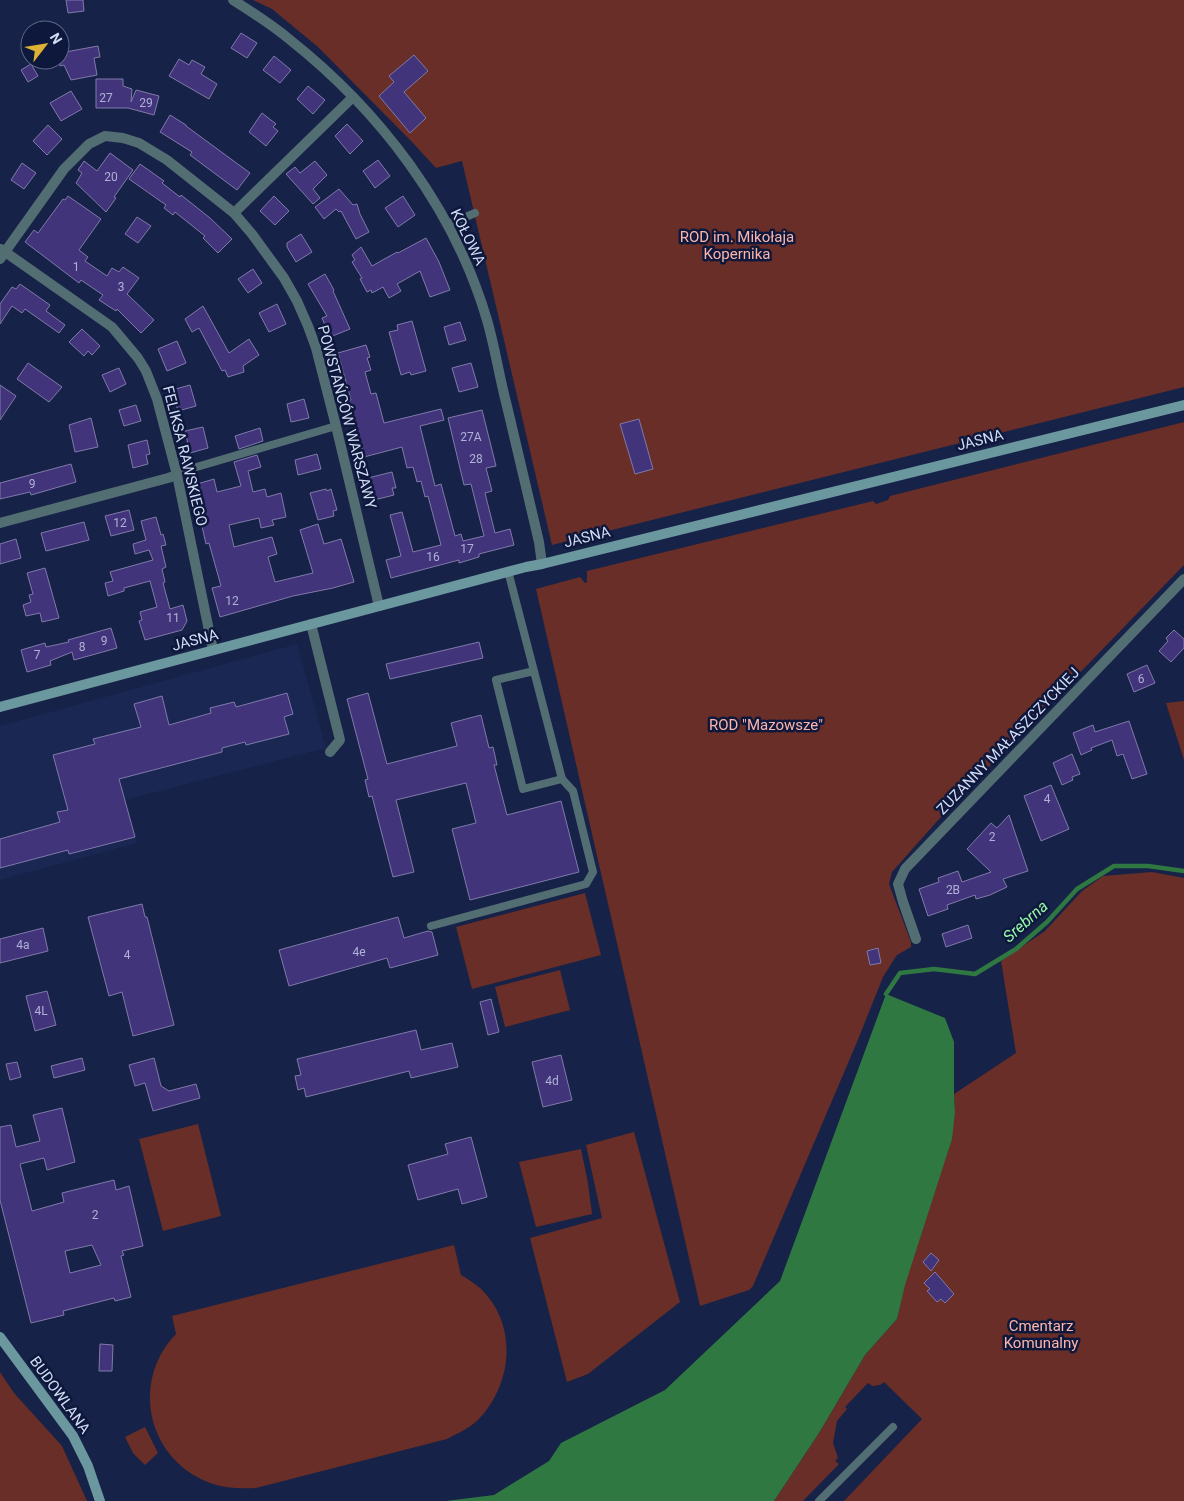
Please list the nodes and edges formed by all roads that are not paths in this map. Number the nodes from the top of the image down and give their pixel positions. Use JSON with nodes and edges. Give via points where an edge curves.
{"nodes":[{"id":1,"x":233,"y":0,"type":"edge"},
{"id":2,"x":354,"y":97,"type":"junction"},
{"id":3,"x":234,"y":213,"type":"junction"},
{"id":4,"x":475,"y":213,"type":"dead end"},
{"id":5,"x":447,"y":224,"type":"junction"},
{"id":6,"x":2,"y":253,"type":"edge"},
{"id":7,"x":1184,"y":405,"type":"edge"},
{"id":8,"x":336,"y":426,"type":"junction"},
{"id":9,"x":177,"y":475,"type":"junction"},
{"id":10,"x":0,"y":523,"type":"edge"},
{"id":11,"x":542,"y":564,"type":"junction"},
{"id":12,"x":508,"y":571,"type":"junction"},
{"id":13,"x":1184,"y":579,"type":"edge"},
{"id":14,"x":379,"y":606,"type":"junction"},
{"id":15,"x":311,"y":624,"type":"junction"},
{"id":16,"x":213,"y":650,"type":"junction"},
{"id":17,"x":534,"y":671,"type":"junction"},
{"id":18,"x":0,"y":708,"type":"edge"},
{"id":19,"x":330,"y":752,"type":"dead end"},
{"id":20,"x":562,"y":779,"type":"junction"},
{"id":21,"x":431,"y":926,"type":"dead end"},
{"id":22,"x":916,"y":939,"type":"dead end"},
{"id":23,"x":0,"y":1337,"type":"edge"},
{"id":24,"x":893,"y":1428,"type":"dead end"},
{"id":25,"x":100,"y":1501,"type":"edge"},
{"id":26,"x":819,"y":1501,"type":"edge"}],
"edges":[{"from":1,"to":2,"type":"street","name":"KOŁOWA","via":[[289,39]]},
{"from":2,"to":3,"type":"street"},
{"from":2,"to":5,"type":"street","name":"KOŁOWA","via":[[415,172]]},
{"from":3,"to":6,"type":"street","name":"POWSTAŃCÓW WARSZAWY","via":[[167,160],[139,143],[105,136],[89,144],[64,169]]},
{"from":3,"to":8,"type":"street","name":"POWSTAŃCÓW WARSZAWY","via":[[269,256],[297,300],[316,348]]},
{"from":4,"to":5,"type":"lane"},
{"from":5,"to":11,"type":"street","name":"KOŁOWA","via":[[487,320]]},
{"from":6,"to":9,"type":"street","name":"FELIKSA RAWSKIEGO","via":[[112,327],[138,358],[157,399]]},
{"from":7,"to":11,"type":"street","name":"JASNA"},
{"from":8,"to":9,"type":"lane"},
{"from":8,"to":14,"type":"street","name":"POWSTAŃCÓW WARSZAWY"},
{"from":9,"to":10,"type":"street"},
{"from":9,"to":16,"type":"street","name":"FELIKSA RAWSKIEGO"},
{"from":11,"to":12,"type":"street","name":"JASNA"},
{"from":12,"to":14,"type":"street","name":"JASNA"},
{"from":12,"to":17,"type":"lane"},
{"from":13,"to":22,"type":"street","name":"ZUZANNY MAŁASZCZYCKIEJ","via":[[905,869],[898,884]]},
{"from":14,"to":15,"type":"street","name":"JASNA"},
{"from":15,"to":16,"type":"street","name":"JASNA"},
{"from":15,"to":19,"type":"street","via":[[340,740]]},
{"from":16,"to":18,"type":"street","name":"JASNA"},
{"from":17,"to":20,"type":"lane"},
{"from":17,"to":20,"type":"lane","via":[[496,680],[523,789]]},
{"from":20,"to":21,"type":"lane","via":[[573,791],[593,872],[586,884]]},
{"from":23,"to":25,"type":"street","name":"BUDOWLANA","via":[[73,1436]]},
{"from":24,"to":26,"type":"lane"}]}
